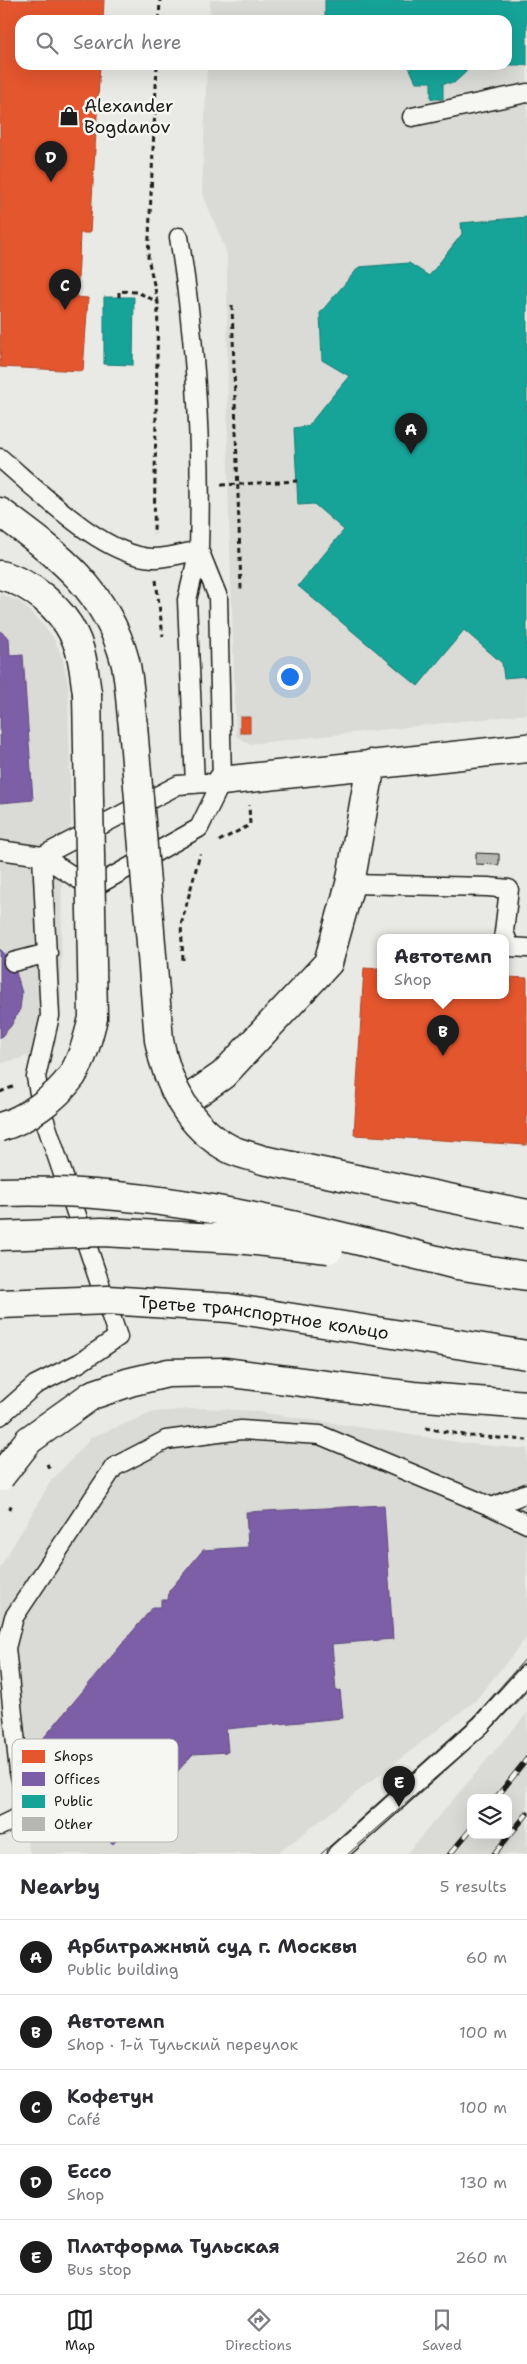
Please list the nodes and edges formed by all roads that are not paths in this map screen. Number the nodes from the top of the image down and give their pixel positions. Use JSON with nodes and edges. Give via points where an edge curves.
{"nodes":[{"id":1,"x":527,"y":93,"type":"edge"},
{"id":2,"x":412,"y":117,"type":"dead end"},
{"id":3,"x":178,"y":237,"type":"dead end"},
{"id":4,"x":0,"y":458,"type":"edge"},
{"id":5,"x":0,"y":512,"type":"edge"},
{"id":6,"x":199,"y":550,"type":"junction"},
{"id":7,"x":2,"y":576,"type":"edge"},
{"id":8,"x":527,"y":748,"type":"edge"},
{"id":9,"x":371,"y":764,"type":"junction"},
{"id":10,"x":222,"y":781,"type":"junction"},
{"id":11,"x":195,"y":784,"type":"junction"},
{"id":12,"x":0,"y":850,"type":"edge"},
{"id":13,"x":42,"y":856,"type":"junction"},
{"id":14,"x":350,"y":884,"type":"junction"},
{"id":15,"x":505,"y":934,"type":"edge"},
{"id":16,"x":509,"y":944,"type":"edge"},
{"id":17,"x":527,"y":948,"type":"edge"},
{"id":18,"x":48,"y":953,"type":"junction"},
{"id":19,"x":13,"y":962,"type":"dead end"},
{"id":20,"x":194,"y":1095,"type":"dead end"},
{"id":21,"x":0,"y":1127,"type":"edge"},
{"id":22,"x":0,"y":1192,"type":"edge"},
{"id":23,"x":527,"y":1214,"type":"edge"},
{"id":24,"x":0,"y":1236,"type":"edge"},
{"id":25,"x":457,"y":1265,"type":"junction"},
{"id":26,"x":527,"y":1276,"type":"edge"},
{"id":27,"x":0,"y":1304,"type":"edge"},
{"id":28,"x":527,"y":1356,"type":"edge"},
{"id":29,"x":527,"y":1405,"type":"edge"},
{"id":30,"x":0,"y":1416,"type":"edge"},
{"id":31,"x":0,"y":1477,"type":"edge"},
{"id":32,"x":527,"y":1494,"type":"edge"},
{"id":33,"x":492,"y":1507,"type":"junction"},
{"id":34,"x":527,"y":1524,"type":"edge"},
{"id":35,"x":527,"y":1674,"type":"edge"},
{"id":36,"x":15,"y":1739,"type":"edge"},
{"id":37,"x":12,"y":1820,"type":"edge"},
{"id":38,"x":0,"y":1826,"type":"edge"},
{"id":39,"x":337,"y":1854,"type":"edge"}],
"edges":[{"from":1,"to":2,"type":"lane"},
{"from":3,"to":6,"type":"lane","via":[[190,303],[201,454]]},
{"from":4,"to":6,"type":"lane","via":[[90,533],[118,549],[154,558]]},
{"from":5,"to":23,"type":"main road","bridge":true,"via":[[75,571],[106,612],[126,662],[159,1040],[171,1085],[186,1110],[204,1131],[230,1149],[263,1160]]},
{"from":6,"to":10,"type":"lane","via":[[218,597]]},
{"from":6,"to":11,"type":"lane","via":[[187,600]]},
{"from":7,"to":21,"type":"main road","bridge":true,"via":[[30,588],[56,608],[74,635],[83,663],[87,692],[93,1018],[86,1047],[71,1076],[49,1100],[14,1123]]},
{"from":8,"to":9,"type":"main road"},
{"from":9,"to":10,"type":"main road"},
{"from":9,"to":14,"type":"main road"},
{"from":10,"to":11,"type":"lane"},
{"from":10,"to":13,"type":"lane","via":[[198,828],[92,888]]},
{"from":11,"to":13,"type":"lane","via":[[178,785]]},
{"from":12,"to":13,"type":"lane"},
{"from":13,"to":18,"type":"lane"},
{"from":14,"to":15,"type":"lane","via":[[509,889]]},
{"from":14,"to":20,"type":"main road","via":[[328,963],[223,1075]]},
{"from":16,"to":17,"type":"lane"},
{"from":18,"to":19,"type":"lane"},
{"from":18,"to":30,"type":"lane","via":[[50,1016],[36,1077],[41,1106],[118,1337],[79,1363],[35,1385]]},
{"from":22,"to":25,"type":"main road","bridge":true,"via":[[114,1194],[197,1207],[289,1224]]},
{"from":24,"to":25,"type":"main road","bridge":true,"via":[[102,1232],[237,1239]]},
{"from":25,"to":26,"type":"main road"},
{"from":27,"to":28,"type":"main road","name":"Третье транспортное кольцо","bridge":true,"via":[[108,1300],[229,1308]]},
{"from":29,"to":31,"type":"main road","bridge":true,"via":[[413,1396],[224,1372],[168,1373],[92,1395],[28,1440]]},
{"from":32,"to":33,"type":"lane"},
{"from":33,"to":34,"type":"lane"},
{"from":33,"to":36,"type":"lane","via":[[320,1435],[240,1430],[166,1440],[114,1467],[14,1617],[6,1648]]},
{"from":35,"to":39,"type":"lane","via":[[481,1725]]},
{"from":37,"to":38,"type":"lane"}]}
